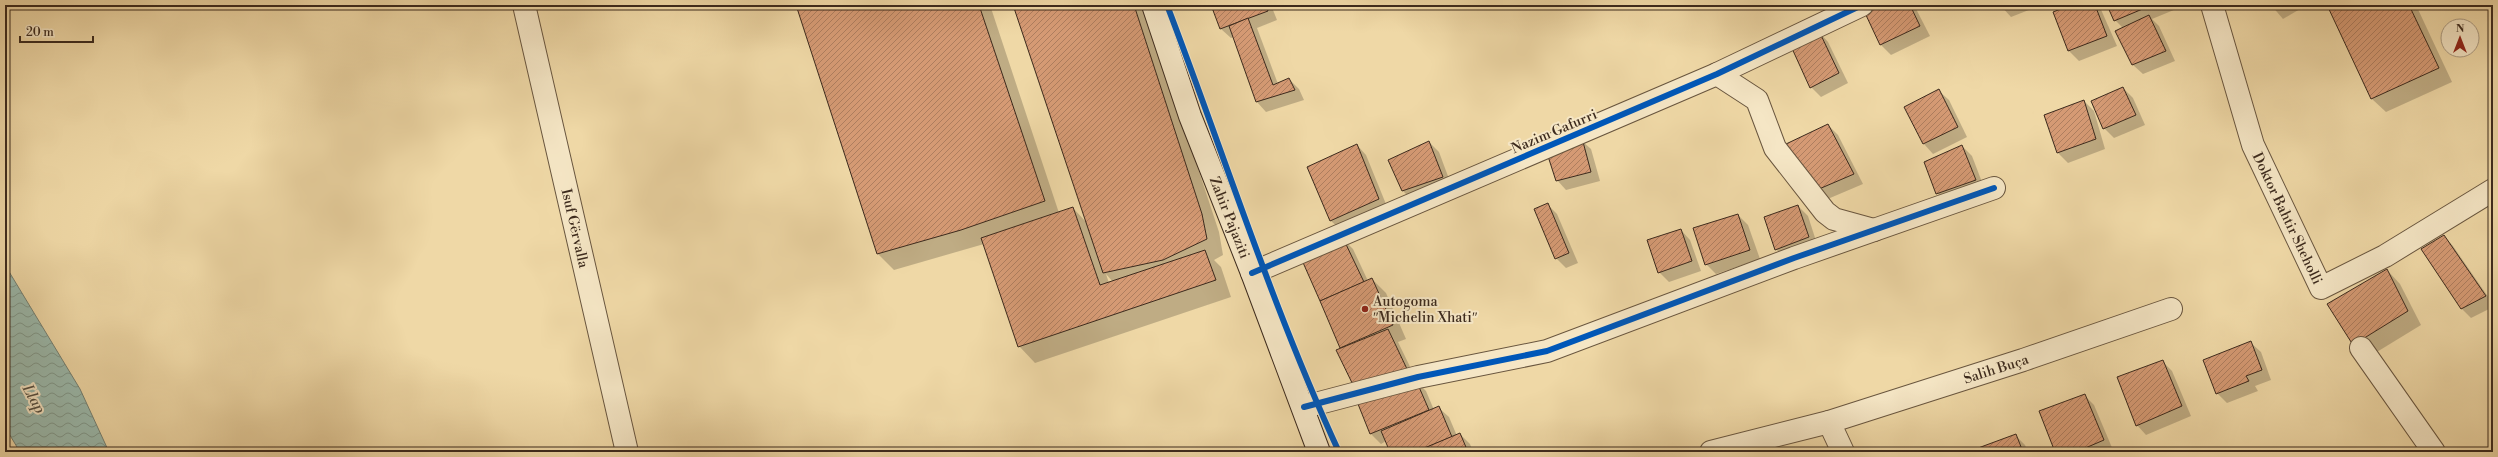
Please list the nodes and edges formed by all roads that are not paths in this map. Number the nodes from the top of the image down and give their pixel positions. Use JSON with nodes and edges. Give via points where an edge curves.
{"nodes":[{"id":1,"x":524,"y":5,"type":"edge"},
{"id":2,"x":1153,"y":5,"type":"edge"},
{"id":3,"x":1862,"y":5,"type":"edge"},
{"id":4,"x":2212,"y":5,"type":"edge"},
{"id":5,"x":1717,"y":74,"type":"junction"},
{"id":6,"x":1994,"y":188,"type":"dead end"},
{"id":7,"x":2493,"y":190,"type":"edge"},
{"id":8,"x":1874,"y":230,"type":"junction"},
{"id":9,"x":1252,"y":273,"type":"junction"},
{"id":10,"x":2166,"y":311,"type":"dead end"},
{"id":11,"x":2361,"y":348,"type":"dead end"},
{"id":12,"x":1304,"y":407,"type":"junction"},
{"id":13,"x":1829,"y":422,"type":"junction"},
{"id":14,"x":627,"y":452,"type":"edge"},
{"id":15,"x":1319,"y":452,"type":"edge"},
{"id":16,"x":1711,"y":452,"type":"edge"},
{"id":17,"x":1843,"y":452,"type":"edge"},
{"id":18,"x":2434,"y":452,"type":"edge"}],
"edges":[{"from":1,"to":14,"type":"street","name":"Isuf Gërvalla"},
{"from":2,"to":9,"type":"street","name":"Zahir Pajaziti","via":[[1190,116]]},
{"from":3,"to":5,"type":"street","name":"Nazim Gafurri"},
{"from":4,"to":7,"type":"street","name":"Doktor Bahtir Sheholli","via":[[2252,145],[2321,288],[2385,256]]},
{"from":5,"to":8,"type":"street","via":[[1757,100],[1775,148],[1825,212],[1834,219]]},
{"from":5,"to":9,"type":"street","name":"Nazim Gafurri"},
{"from":6,"to":8,"type":"street"},
{"from":8,"to":12,"type":"street","via":[[1547,351],[1418,377]]},
{"from":9,"to":12,"type":"street","name":"Zahir Pajaziti"},
{"from":10,"to":13,"type":"street","name":"Salih Buça"},
{"from":11,"to":18,"type":"street"},
{"from":12,"to":15,"type":"street","name":"Zahir Pajaziti"},
{"from":13,"to":16,"type":"street","name":"Salih Buça"},
{"from":13,"to":17,"type":"street"}]}
